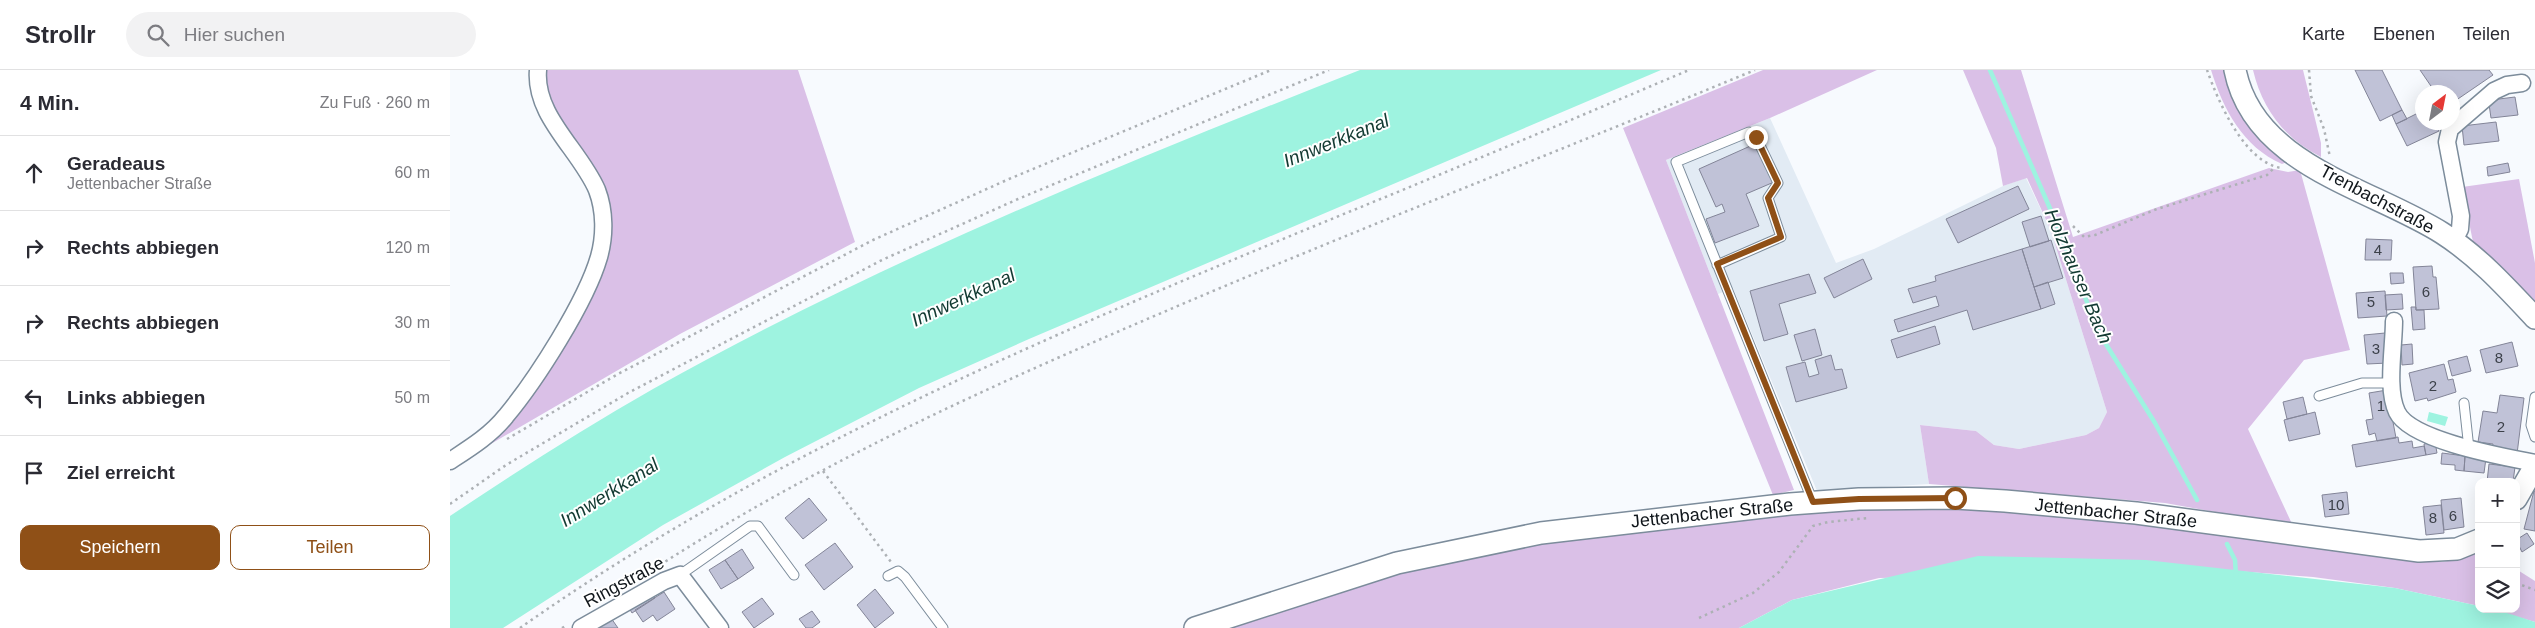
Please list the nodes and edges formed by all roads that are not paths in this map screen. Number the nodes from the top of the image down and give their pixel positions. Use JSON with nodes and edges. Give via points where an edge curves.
{"nodes":[{"id":1,"x":538,"y":70,"type":"edge"},
{"id":2,"x":2236,"y":70,"type":"edge"},
{"id":3,"x":2522,"y":83,"type":"dead end"},
{"id":4,"x":2454,"y":241,"type":"junction"},
{"id":5,"x":1717,"y":264,"type":"junction"},
{"id":6,"x":2535,"y":318,"type":"edge"},
{"id":7,"x":2394,"y":321,"type":"dead end"},
{"id":8,"x":2391,"y":383,"type":"junction"},
{"id":9,"x":2320,"y":396,"type":"dead end"},
{"id":10,"x":2535,"y":396,"type":"edge"},
{"id":11,"x":2464,"y":403,"type":"dead end"},
{"id":12,"x":2535,"y":437,"type":"edge"},
{"id":13,"x":2469,"y":449,"type":"junction"},
{"id":14,"x":450,"y":461,"type":"edge"},
{"id":15,"x":2535,"y":464,"type":"edge"},
{"id":16,"x":2520,"y":491,"type":"edge"},
{"id":17,"x":1813,"y":502,"type":"junction"},
{"id":18,"x":2475,"y":542,"type":"edge"},
{"id":19,"x":680,"y":574,"type":"junction"},
{"id":20,"x":794,"y":575,"type":"dead end"},
{"id":21,"x":888,"y":576,"type":"dead end"},
{"id":22,"x":577,"y":624,"type":"edge"},
{"id":23,"x":720,"y":628,"type":"edge"},
{"id":24,"x":943,"y":628,"type":"edge"},
{"id":25,"x":1195,"y":628,"type":"edge"}],
"edges":[{"from":1,"to":14,"type":"street","via":[[538,85],[546,107],[587,169],[597,192],[604,229],[600,256],[566,325],[520,398],[483,438]]},
{"from":2,"to":4,"type":"street","name":"Trenbachstraße","via":[[2246,103],[2267,132],[2282,146],[2331,176]]},
{"from":3,"to":4,"type":"street","via":[[2494,91],[2450,129],[2447,142],[2461,216],[2460,230]]},
{"from":4,"to":6,"type":"street","name":"Trenbachstraße","via":[[2474,256]]},
{"from":5,"to":5,"type":"lane","via":[[1676,162],[1749,132],[1756,137],[1778,183],[1768,198],[1781,237]]},
{"from":5,"to":17,"type":"lane"},
{"from":7,"to":8,"type":"street"},
{"from":8,"to":9,"type":"lane","via":[[2362,383]]},
{"from":8,"to":13,"type":"street","via":[[2396,412],[2408,425]]},
{"from":10,"to":12,"type":"lane","via":[[2531,426]]},
{"from":11,"to":13,"type":"lane"},
{"from":13,"to":15,"type":"street"},
{"from":15,"to":16,"type":"street"},
{"from":17,"to":18,"type":"street","name":"Jettenbacher Straße","via":[[1910,498],[2005,501],[2136,513],[2419,551],[2457,549]]},
{"from":17,"to":25,"type":"street","name":"Jettenbacher Straße","via":[[1551,532],[1489,543],[1397,563]]},
{"from":19,"to":20,"type":"lane","via":[[750,526],[758,526]]},
{"from":19,"to":22,"type":"street","name":"Ringstraße"},
{"from":19,"to":23,"type":"street","name":"Ringstraße"},
{"from":21,"to":24,"type":"lane","via":[[898,571]]}]}
